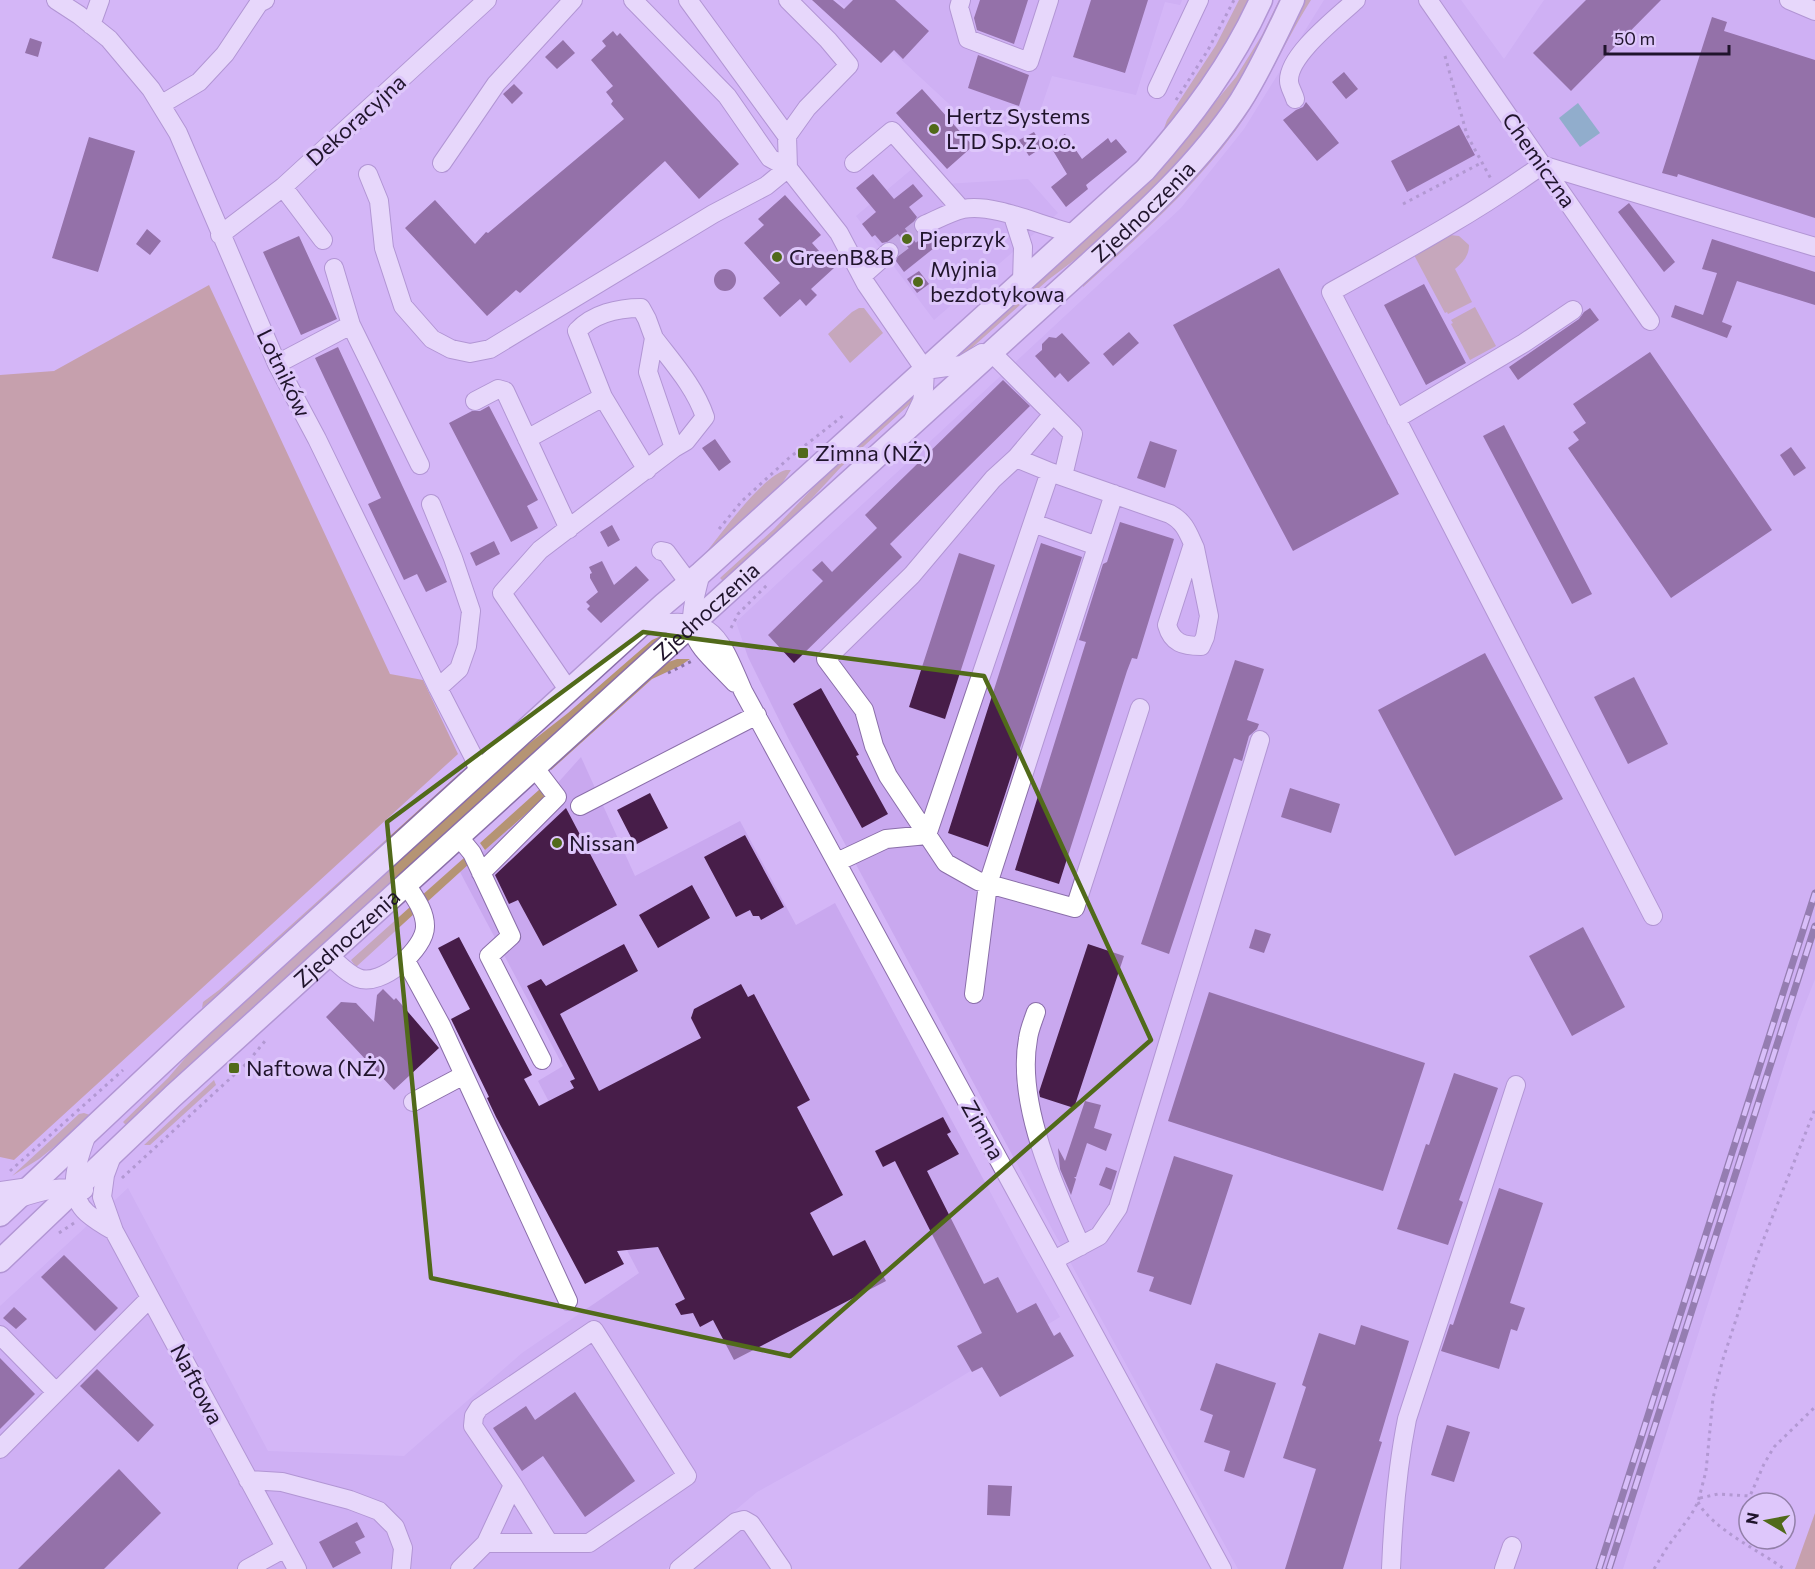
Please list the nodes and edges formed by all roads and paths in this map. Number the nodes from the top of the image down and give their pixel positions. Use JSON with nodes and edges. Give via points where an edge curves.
{"nodes":[{"id":1,"x":56,"y":0,"type":"edge"},
{"id":2,"x":100,"y":0,"type":"edge"},
{"id":3,"x":487,"y":0,"type":"edge"},
{"id":4,"x":573,"y":0,"type":"edge"},
{"id":5,"x":633,"y":0,"type":"edge"},
{"id":6,"x":688,"y":0,"type":"edge"},
{"id":7,"x":788,"y":0,"type":"edge"},
{"id":8,"x":961,"y":0,"type":"edge"},
{"id":9,"x":1049,"y":0,"type":"edge"},
{"id":10,"x":1199,"y":0,"type":"edge"},
{"id":11,"x":1261,"y":0,"type":"edge"},
{"id":12,"x":1293,"y":0,"type":"edge"},
{"id":13,"x":1356,"y":0,"type":"edge"},
{"id":14,"x":1428,"y":0,"type":"edge"},
{"id":15,"x":259,"y":1,"type":"edge"},
{"id":16,"x":1792,"y":1,"type":"edge"},
{"id":17,"x":1815,"y":11,"type":"edge"},
{"id":18,"x":91,"y":25,"type":"junction"},
{"id":19,"x":1443,"y":51,"type":"dead end"},
{"id":20,"x":1157,"y":89,"type":"dead end"},
{"id":21,"x":1295,"y":99,"type":"dead end"},
{"id":22,"x":162,"y":104,"type":"junction"},
{"id":23,"x":786,"y":136,"type":"junction"},
{"id":24,"x":442,"y":163,"type":"dead end"},
{"id":25,"x":854,"y":163,"type":"dead end"},
{"id":26,"x":1481,"y":163,"type":"junction"},
{"id":27,"x":1542,"y":165,"type":"junction"},
{"id":28,"x":788,"y":168,"type":"junction"},
{"id":29,"x":368,"y":174,"type":"dead end"},
{"id":30,"x":1492,"y":181,"type":"dead end"},
{"id":31,"x":283,"y":187,"type":"junction"},
{"id":32,"x":1403,"y":204,"type":"dead end"},
{"id":33,"x":961,"y":209,"type":"junction"},
{"id":34,"x":1013,"y":216,"type":"junction"},
{"id":35,"x":924,"y":225,"type":"tunnel mouth"},
{"id":36,"x":1076,"y":234,"type":"junction"},
{"id":37,"x":220,"y":235,"type":"junction"},
{"id":38,"x":323,"y":240,"type":"dead end"},
{"id":39,"x":1815,"y":247,"type":"edge"},
{"id":40,"x":889,"y":252,"type":"tunnel mouth"},
{"id":41,"x":334,"y":268,"type":"dead end"},
{"id":42,"x":862,"y":276,"type":"junction"},
{"id":43,"x":1022,"y":282,"type":"junction"},
{"id":44,"x":1574,"y":310,"type":"dead end"},
{"id":45,"x":1650,"y":321,"type":"dead end"},
{"id":46,"x":351,"y":325,"type":"junction"},
{"id":47,"x":654,"y":338,"type":"junction"},
{"id":48,"x":1000,"y":345,"type":"junction"},
{"id":49,"x":277,"y":364,"type":"junction"},
{"id":50,"x":924,"y":370,"type":"junction"},
{"id":51,"x":603,"y":397,"type":"junction"},
{"id":52,"x":475,"y":401,"type":"dead end"},
{"id":53,"x":1053,"y":414,"type":"junction"},
{"id":54,"x":1396,"y":419,"type":"junction"},
{"id":55,"x":910,"y":426,"type":"junction"},
{"id":56,"x":527,"y":439,"type":"junction"},
{"id":57,"x":675,"y":448,"type":"junction"},
{"id":58,"x":1016,"y":458,"type":"junction"},
{"id":59,"x":420,"y":465,"type":"dead end"},
{"id":60,"x":647,"y":470,"type":"junction"},
{"id":61,"x":1056,"y":474,"type":"junction"},
{"id":62,"x":1114,"y":494,"type":"junction"},
{"id":63,"x":431,"y":504,"type":"dead end"},
{"id":64,"x":1033,"y":523,"type":"junction"},
{"id":65,"x":570,"y":529,"type":"junction"},
{"id":66,"x":1193,"y":544,"type":"junction"},
{"id":67,"x":1097,"y":546,"type":"junction"},
{"id":68,"x":661,"y":551,"type":"dead end"},
{"id":69,"x":695,"y":578,"type":"junction"},
{"id":70,"x":691,"y":625,"type":"junction"},
{"id":71,"x":638,"y":627,"type":"junction"},
{"id":72,"x":438,"y":688,"type":"junction"},
{"id":73,"x":569,"y":691,"type":"junction"},
{"id":74,"x":1140,"y":708,"type":"dead end"},
{"id":75,"x":756,"y":716,"type":"junction"},
{"id":76,"x":1260,"y":740,"type":"dead end"},
{"id":77,"x":534,"y":767,"type":"junction"},
{"id":78,"x":479,"y":772,"type":"junction"},
{"id":79,"x":580,"y":806,"type":"dead end"},
{"id":80,"x":927,"y":835,"type":"junction"},
{"id":81,"x":458,"y":836,"type":"junction"},
{"id":82,"x":837,"y":862,"type":"junction"},
{"id":83,"x":481,"y":873,"type":"junction"},
{"id":84,"x":406,"y":884,"type":"junction"},
{"id":85,"x":988,"y":884,"type":"junction"},
{"id":86,"x":1653,"y":916,"type":"dead end"},
{"id":87,"x":328,"y":955,"type":"junction"},
{"id":88,"x":405,"y":959,"type":"junction"},
{"id":89,"x":974,"y":994,"type":"dead end"},
{"id":90,"x":1036,"y":1012,"type":"dead end"},
{"id":91,"x":542,"y":1060,"type":"dead end"},
{"id":92,"x":464,"y":1075,"type":"junction"},
{"id":93,"x":1516,"y":1085,"type":"dead end"},
{"id":94,"x":413,"y":1102,"type":"dead end"},
{"id":95,"x":1815,"y":1109,"type":"edge"},
{"id":96,"x":87,"y":1134,"type":"junction"},
{"id":97,"x":113,"y":1154,"type":"junction"},
{"id":98,"x":75,"y":1188,"type":"junction"},
{"id":99,"x":16,"y":1192,"type":"edge"},
{"id":100,"x":102,"y":1197,"type":"junction"},
{"id":101,"x":0,"y":1215,"type":"edge"},
{"id":102,"x":114,"y":1232,"type":"junction"},
{"id":103,"x":1081,"y":1246,"type":"junction"},
{"id":104,"x":1054,"y":1260,"type":"junction"},
{"id":105,"x":0,"y":1261,"type":"edge"},
{"id":106,"x":150,"y":1298,"type":"junction"},
{"id":107,"x":568,"y":1301,"type":"dead end"},
{"id":108,"x":0,"y":1335,"type":"edge"},
{"id":109,"x":56,"y":1392,"type":"junction"},
{"id":110,"x":1815,"y":1407,"type":"edge"},
{"id":111,"x":0,"y":1449,"type":"edge"},
{"id":112,"x":248,"y":1480,"type":"junction"},
{"id":113,"x":513,"y":1485,"type":"junction"},
{"id":114,"x":1699,"y":1500,"type":"junction"},
{"id":115,"x":486,"y":1543,"type":"junction"},
{"id":116,"x":549,"y":1543,"type":"junction"},
{"id":117,"x":1512,"y":1546,"type":"dead end"},
{"id":118,"x":285,"y":1548,"type":"junction"},
{"id":119,"x":247,"y":1569,"type":"edge"},
{"id":120,"x":297,"y":1569,"type":"edge"},
{"id":121,"x":401,"y":1569,"type":"edge"},
{"id":122,"x":460,"y":1569,"type":"edge"},
{"id":123,"x":679,"y":1569,"type":"edge"},
{"id":124,"x":782,"y":1569,"type":"edge"},
{"id":125,"x":1222,"y":1569,"type":"edge"},
{"id":126,"x":1391,"y":1569,"type":"edge"},
{"id":127,"x":1503,"y":1569,"type":"edge"},
{"id":128,"x":1654,"y":1569,"type":"edge"},
{"id":129,"x":1784,"y":1569,"type":"edge"}],
"edges":[{"from":1,"to":18,"type":"street","name":"Lotników"},
{"from":2,"to":18,"type":"street"},
{"from":3,"to":31,"type":"street","name":"Dekoracyjna"},
{"from":4,"to":24,"type":"street","via":[[496,84]]},
{"from":5,"to":28,"type":"street","via":[[728,96],[770,158]]},
{"from":6,"to":23,"type":"street"},
{"from":7,"to":23,"type":"street","via":[[849,65]]},
{"from":8,"to":9,"type":"street","via":[[959,7],[968,39],[1029,62]]},
{"from":10,"to":20,"type":"street"},
{"from":11,"to":36,"type":"main road","name":"Zjednoczenia","via":[[1233,55],[1180,131],[1145,170]]},
{"from":12,"to":48,"type":"main road","name":"Zjednoczenia","via":[[1240,101],[1204,148],[1127,229]]},
{"from":13,"to":21,"type":"street","via":[[1311,41],[1294,63],[1289,81]]},
{"from":14,"to":27,"type":"street","name":"Chemiczna"},
{"from":15,"to":22,"type":"street","via":[[225,54],[199,82]]},
{"from":16,"to":17,"type":"street"},
{"from":18,"to":22,"type":"street","name":"Lotników","via":[[109,39]]},
{"from":19,"to":26,"type":"path","via":[[1467,135]]},
{"from":22,"to":37,"type":"street","name":"Lotników"},
{"from":23,"to":28,"type":"street"},
{"from":25,"to":33,"type":"street","via":[[892,131]]},
{"from":26,"to":30,"type":"path"},
{"from":26,"to":32,"type":"path"},
{"from":27,"to":39,"type":"street"},
{"from":27,"to":45,"type":"street","name":"Chemiczna"},
{"from":27,"to":54,"type":"street","via":[[1423,241],[1331,292]]},
{"from":28,"to":29,"type":"street","via":[[766,186],[490,349],[470,353],[432,339],[403,306],[384,248],[379,201]]},
{"from":28,"to":42,"type":"street","via":[[839,233]]},
{"from":31,"to":37,"type":"street","name":"Dekoracyjna"},
{"from":31,"to":38,"type":"street"},
{"from":33,"to":34,"type":"street","via":[[989,208]]},
{"from":33,"to":35,"type":"street"},
{"from":34,"to":36,"type":"street"},
{"from":34,"to":43,"type":"street","via":[[1023,247]]},
{"from":36,"to":43,"type":"main road","name":"Zjednoczenia"},
{"from":37,"to":49,"type":"street","name":"Lotników"},
{"from":40,"to":42,"type":"street"},
{"from":41,"to":46,"type":"street"},
{"from":42,"to":50,"type":"street"},
{"from":43,"to":50,"type":"main road","name":"Zjednoczenia"},
{"from":44,"to":54,"type":"street"},
{"from":46,"to":49,"type":"street"},
{"from":46,"to":59,"type":"street"},
{"from":47,"to":51,"type":"street","via":[[640,308],[602,315],[586,321],[577,331]]},
{"from":47,"to":57,"type":"street","via":[[648,372]]},
{"from":47,"to":57,"type":"street","via":[[692,388],[705,417],[686,441]]},
{"from":48,"to":50,"type":"street","via":[[962,365]]},
{"from":48,"to":53,"type":"street"},
{"from":48,"to":55,"type":"main road","name":"Zjednoczenia"},
{"from":49,"to":72,"type":"street","name":"Lotników"},
{"from":50,"to":55,"type":"street","via":[[922,401]]},
{"from":50,"to":69,"type":"main road","name":"Zjednoczenia"},
{"from":51,"to":56,"type":"street"},
{"from":51,"to":60,"type":"street"},
{"from":52,"to":56,"type":"street","via":[[498,389],[505,391]]},
{"from":53,"to":58,"type":"street"},
{"from":53,"to":61,"type":"street","via":[[1073,434]]},
{"from":54,"to":86,"type":"street"},
{"from":55,"to":70,"type":"main road","name":"Zjednoczenia"},
{"from":56,"to":65,"type":"street"},
{"from":57,"to":60,"type":"street"},
{"from":58,"to":61,"type":"street"},
{"from":58,"to":80,"type":"street","via":[[993,479],[912,574],[826,659],[864,710],[888,776]]},
{"from":60,"to":65,"type":"street"},
{"from":61,"to":62,"type":"street"},
{"from":61,"to":64,"type":"street"},
{"from":62,"to":66,"type":"street","via":[[1181,520]]},
{"from":62,"to":67,"type":"street"},
{"from":63,"to":72,"type":"street","via":[[471,611],[467,646],[459,669]]},
{"from":64,"to":67,"type":"street"},
{"from":64,"to":80,"type":"street"},
{"from":65,"to":73,"type":"street","via":[[540,550],[502,593]]},
{"from":66,"to":66,"type":"street","via":[[1209,616],[1201,646],[1180,643],[1170,636],[1167,625]]},
{"from":67,"to":85,"type":"street"},
{"from":68,"to":69,"type":"street"},
{"from":69,"to":70,"type":"street"},
{"from":69,"to":71,"type":"main road","name":"Zjednoczenia"},
{"from":70,"to":71,"type":"street","name":"Zimna"},
{"from":70,"to":75,"type":"street","name":"Zimna","via":[[705,627],[719,640]]},
{"from":70,"to":77,"type":"main road","name":"Zjednoczenia"},
{"from":71,"to":73,"type":"main road","name":"Zjednoczenia"},
{"from":72,"to":78,"type":"street","name":"Lotników"},
{"from":73,"to":78,"type":"main road","name":"Zjednoczenia"},
{"from":74,"to":85,"type":"street","via":[[1075,908]]},
{"from":75,"to":79,"type":"street"},
{"from":75,"to":82,"type":"street","name":"Zimna"},
{"from":76,"to":103,"type":"street","via":[[1118,1208],[1099,1236]]},
{"from":77,"to":81,"type":"main road","name":"Zjednoczenia"},
{"from":77,"to":83,"type":"street","via":[[557,797]]},
{"from":78,"to":96,"type":"main road","name":"Zjednoczenia"},
{"from":80,"to":82,"type":"street","via":[[886,839]]},
{"from":80,"to":85,"type":"street","via":[[946,863]]},
{"from":81,"to":83,"type":"street"},
{"from":81,"to":84,"type":"main road","name":"Zjednoczenia"},
{"from":82,"to":104,"type":"street","name":"Zimna"},
{"from":83,"to":91,"type":"street","via":[[511,936],[489,956]]},
{"from":84,"to":87,"type":"main road","name":"Zjednoczenia"},
{"from":84,"to":88,"type":"street","via":[[423,912],[426,927],[424,939]]},
{"from":85,"to":89,"type":"street"},
{"from":87,"to":88,"type":"street","via":[[357,978],[366,980],[393,971]]},
{"from":87,"to":97,"type":"main road","name":"Zjednoczenia"},
{"from":88,"to":92,"type":"street"},
{"from":90,"to":103,"type":"street","via":[[1028,1039],[1028,1095],[1057,1193]]},
{"from":92,"to":94,"type":"street"},
{"from":92,"to":107,"type":"street"},
{"from":93,"to":126,"type":"street","via":[[1407,1419],[1398,1461]]},
{"from":95,"to":114,"type":"path","via":[[1757,1256],[1722,1359]]},
{"from":96,"to":98,"type":"street","name":"Zjednoczenia","via":[[79,1156]]},
{"from":96,"to":99,"type":"main road","name":"Zjednoczenia"},
{"from":97,"to":98,"type":"main road","name":"Zjednoczenia"},
{"from":97,"to":100,"type":"street","name":"Naftowa"},
{"from":98,"to":99,"type":"street"},
{"from":98,"to":100,"type":"street"},
{"from":98,"to":102,"type":"street","via":[[86,1212]]},
{"from":98,"to":105,"type":"main road","name":"Zjednoczenia"},
{"from":99,"to":101,"type":"main road","name":"Zjednoczenia"},
{"from":100,"to":102,"type":"street","name":"Naftowa"},
{"from":102,"to":106,"type":"street","name":"Naftowa"},
{"from":103,"to":104,"type":"street"},
{"from":104,"to":125,"type":"street","name":"Zimna"},
{"from":106,"to":109,"type":"street"},
{"from":106,"to":112,"type":"street","name":"Naftowa"},
{"from":108,"to":109,"type":"street"},
{"from":109,"to":111,"type":"street"},
{"from":110,"to":114,"type":"path","via":[[1774,1447],[1750,1496],[1718,1494]]},
{"from":112,"to":118,"type":"street","name":"Naftowa"},
{"from":112,"to":121,"type":"street","via":[[282,1482],[379,1511],[395,1527],[403,1548]]},
{"from":113,"to":115,"type":"street"},
{"from":113,"to":116,"type":"street"},
{"from":113,"to":116,"type":"street","via":[[473,1426],[474,1416],[479,1408],[594,1330],[687,1476],[589,1543]]},
{"from":114,"to":128,"type":"path"},
{"from":114,"to":129,"type":"path","via":[[1714,1522]]},
{"from":115,"to":116,"type":"street"},
{"from":115,"to":122,"type":"street"},
{"from":117,"to":127,"type":"street"},
{"from":118,"to":119,"type":"street"},
{"from":118,"to":120,"type":"street","name":"Naftowa"},
{"from":123,"to":124,"type":"street","via":[[736,1522],[744,1520],[751,1524]]}]}
